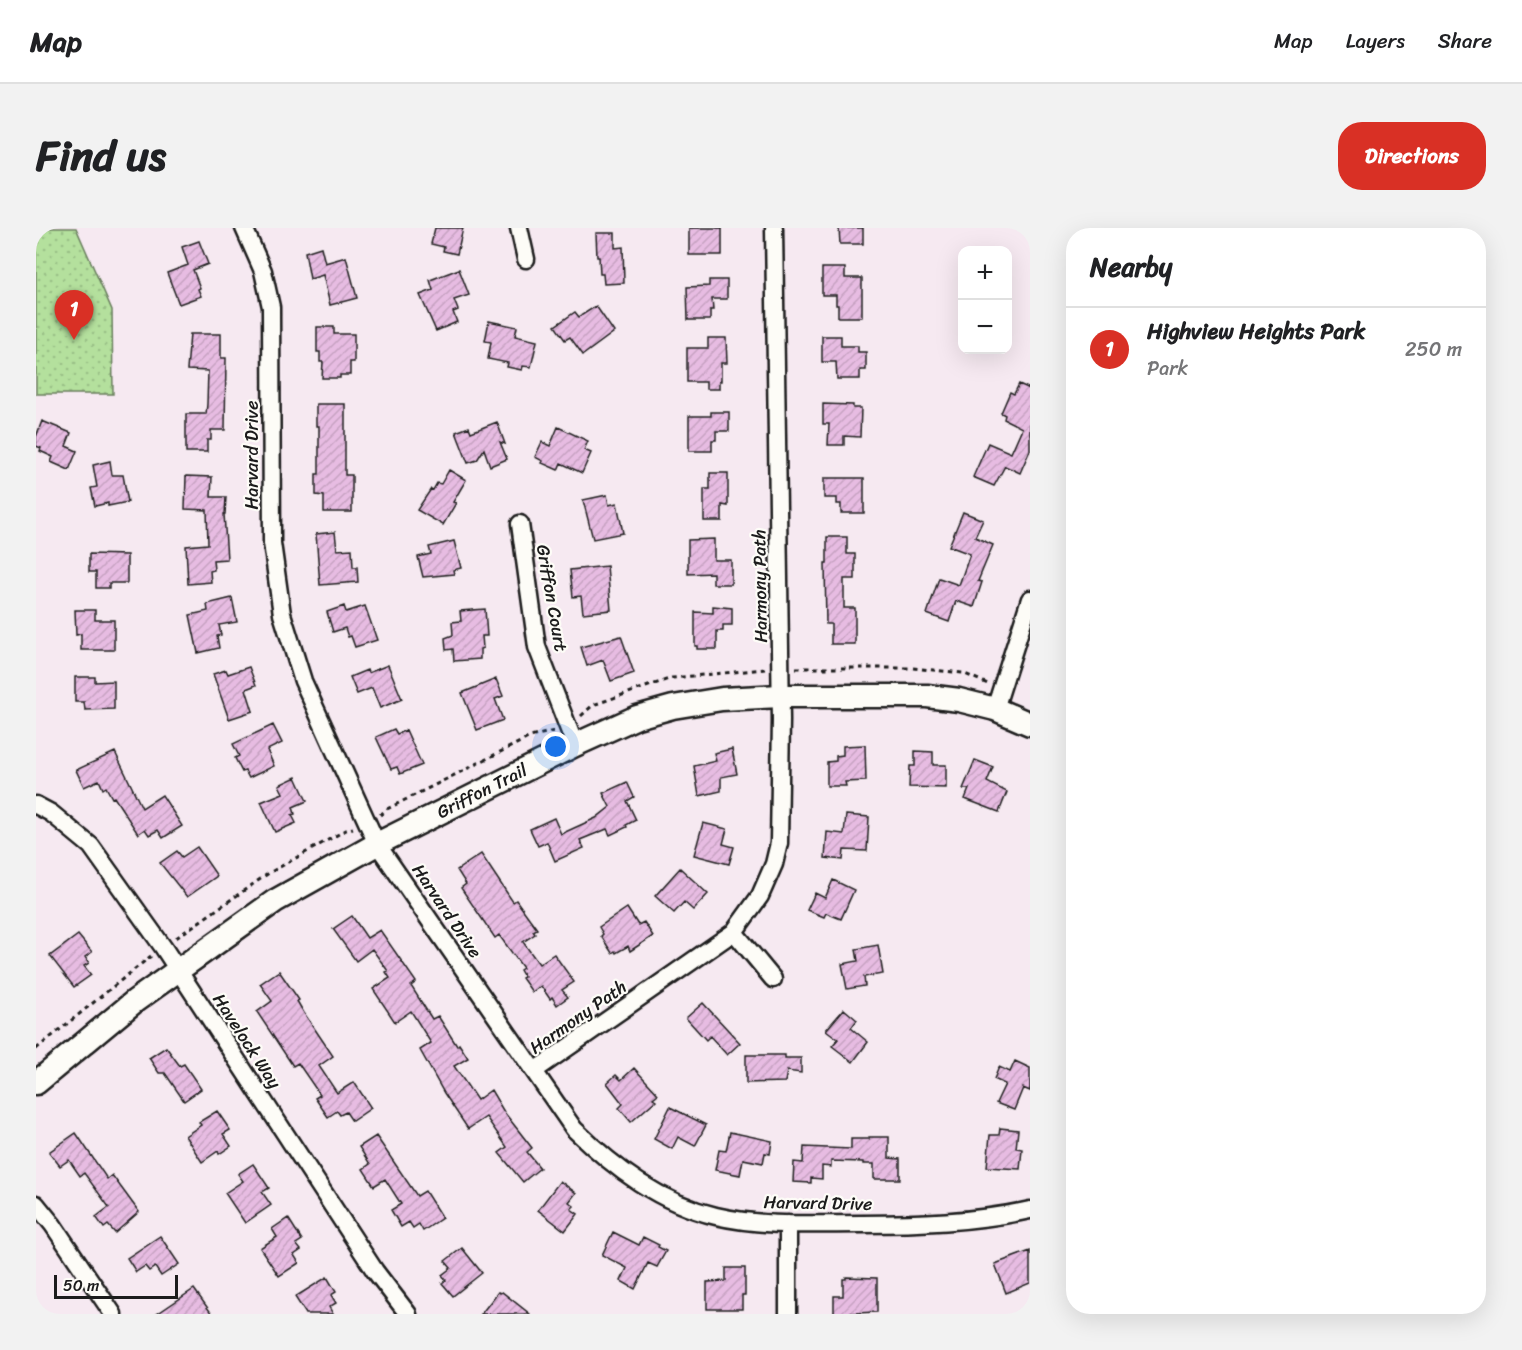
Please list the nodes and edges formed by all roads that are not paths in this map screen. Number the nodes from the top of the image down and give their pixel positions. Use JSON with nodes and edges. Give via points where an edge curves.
{"nodes":[{"id":1,"x":244,"y":228,"type":"edge"},
{"id":2,"x":519,"y":228,"type":"edge"},
{"id":3,"x":774,"y":228,"type":"edge"},
{"id":4,"x":526,"y":259,"type":"dead end"},
{"id":5,"x":520,"y":524,"type":"dead end"},
{"id":6,"x":1030,"y":599,"type":"edge"},
{"id":7,"x":781,"y":696,"type":"junction"},
{"id":8,"x":999,"y":699,"type":"junction"},
{"id":9,"x":1030,"y":723,"type":"edge"},
{"id":10,"x":575,"y":745,"type":"junction"},
{"id":11,"x":36,"y":805,"type":"edge"},
{"id":12,"x":373,"y":835,"type":"junction"},
{"id":13,"x":734,"y":932,"type":"junction"},
{"id":14,"x":178,"y":970,"type":"junction"},
{"id":15,"x":773,"y":979,"type":"dead end"},
{"id":16,"x":534,"y":1071,"type":"junction"},
{"id":17,"x":36,"y":1083,"type":"edge"},
{"id":18,"x":36,"y":1204,"type":"edge"},
{"id":19,"x":1030,"y":1210,"type":"edge"},
{"id":20,"x":788,"y":1224,"type":"junction"},
{"id":21,"x":113,"y":1314,"type":"edge"},
{"id":22,"x":408,"y":1314,"type":"edge"},
{"id":23,"x":788,"y":1314,"type":"edge"}],
"edges":[{"from":1,"to":12,"type":"street","name":"Harvard Drive","via":[[263,271],[271,307],[272,543],[282,614],[303,681]]},
{"from":2,"to":4,"type":"street"},
{"from":3,"to":7,"type":"street","name":"Harmony Path"},
{"from":5,"to":10,"type":"street","name":"Griffon Court","via":[[537,647]]},
{"from":6,"to":8,"type":"street"},
{"from":7,"to":8,"type":"street","name":"Griffon Trail"},
{"from":7,"to":10,"type":"street","name":"Griffon Trail","via":[[673,707],[637,717]]},
{"from":7,"to":13,"type":"street","name":"Harmony Path","via":[[779,843],[768,881]]},
{"from":8,"to":9,"type":"street","name":"Griffon Trail"},
{"from":10,"to":12,"type":"street","name":"Griffon Trail"},
{"from":11,"to":14,"type":"street","name":"Havelock Way","via":[[92,846]]},
{"from":12,"to":14,"type":"street","name":"Griffon Trail"},
{"from":12,"to":16,"type":"street","name":"Harvard Drive"},
{"from":13,"to":15,"type":"street"},
{"from":13,"to":16,"type":"street","name":"Harmony Path"},
{"from":14,"to":17,"type":"street","name":"Griffon Trail"},
{"from":14,"to":22,"type":"street","name":"Havelock Way","via":[[375,1271]]},
{"from":16,"to":20,"type":"street","name":"Harvard Drive","via":[[574,1129],[628,1176],[681,1204],[715,1216]]},
{"from":18,"to":21,"type":"street"},
{"from":19,"to":20,"type":"street","name":"Harvard Drive","via":[[909,1224]]},
{"from":20,"to":23,"type":"street"}]}
